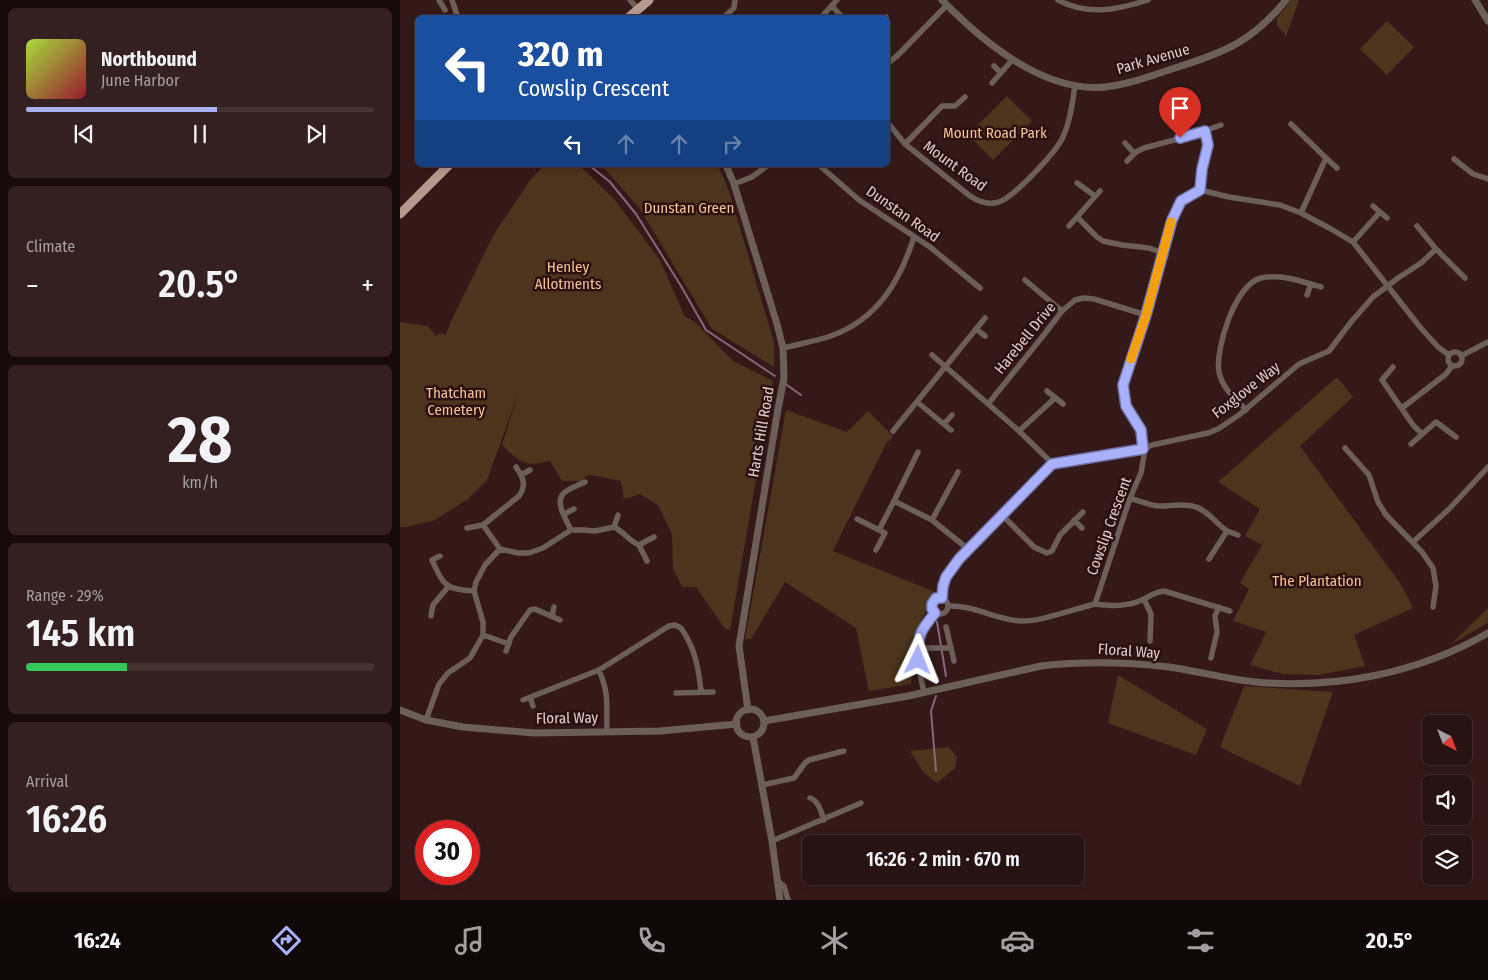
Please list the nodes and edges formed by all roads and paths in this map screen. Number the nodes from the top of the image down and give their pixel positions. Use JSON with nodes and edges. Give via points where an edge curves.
{"nodes":[{"id":1,"x":439,"y":0,"type":"edge"},
{"id":2,"x":452,"y":0,"type":"edge"},
{"id":3,"x":630,"y":0,"type":"edge"},
{"id":4,"x":648,"y":0,"type":"edge"},
{"id":5,"x":735,"y":0,"type":"edge"},
{"id":6,"x":837,"y":0,"type":"edge"},
{"id":7,"x":1058,"y":0,"type":"edge"},
{"id":8,"x":1148,"y":0,"type":"edge"},
{"id":9,"x":1286,"y":0,"type":"edge"},
{"id":10,"x":1475,"y":0,"type":"edge"},
{"id":11,"x":944,"y":2,"type":"edge"},
{"id":12,"x":832,"y":6,"type":"junction"},
{"id":13,"x":638,"y":9,"type":"junction"},
{"id":14,"x":445,"y":10,"type":"dead end"},
{"id":15,"x":824,"y":14,"type":"dead end"},
{"id":16,"x":457,"y":15,"type":"edge"},
{"id":17,"x":631,"y":15,"type":"edge"},
{"id":18,"x":726,"y":15,"type":"edge"},
{"id":19,"x":841,"y":15,"type":"edge"},
{"id":20,"x":1488,"y":22,"type":"edge"},
{"id":21,"x":1013,"y":59,"type":"junction"},
{"id":22,"x":890,"y":61,"type":"edge"},
{"id":23,"x":994,"y":66,"type":"dead end"},
{"id":24,"x":1001,"y":73,"type":"junction"},
{"id":25,"x":992,"y":83,"type":"dead end"},
{"id":26,"x":1075,"y":86,"type":"junction"},
{"id":27,"x":966,"y":97,"type":"dead end"},
{"id":28,"x":1291,"y":124,"type":"dead end"},
{"id":29,"x":890,"y":125,"type":"edge"},
{"id":30,"x":1221,"y":125,"type":"dead end"},
{"id":31,"x":1205,"y":131,"type":"junction"},
{"id":32,"x":1125,"y":143,"type":"dead end"},
{"id":33,"x":905,"y":144,"type":"junction"},
{"id":34,"x":1134,"y":153,"type":"junction"},
{"id":35,"x":1326,"y":158,"type":"junction"},
{"id":36,"x":1454,"y":159,"type":"dead end"},
{"id":37,"x":1127,"y":160,"type":"dead end"},
{"id":38,"x":447,"y":167,"type":"edge"},
{"id":39,"x":727,"y":167,"type":"edge"},
{"id":40,"x":765,"y":167,"type":"edge"},
{"id":41,"x":821,"y":167,"type":"edge"},
{"id":42,"x":1337,"y":168,"type":"dead end"},
{"id":43,"x":1488,"y":179,"type":"edge"},
{"id":44,"x":1077,"y":183,"type":"dead end"},
{"id":45,"x":734,"y":184,"type":"junction"},
{"id":46,"x":1200,"y":190,"type":"junction"},
{"id":47,"x":1100,"y":191,"type":"dead end"},
{"id":48,"x":1095,"y":196,"type":"junction"},
{"id":49,"x":1373,"y":206,"type":"dead end"},
{"id":50,"x":1380,"y":212,"type":"junction"},
{"id":51,"x":1300,"y":213,"type":"junction"},
{"id":52,"x":400,"y":214,"type":"edge"},
{"id":53,"x":1077,"y":217,"type":"junction"},
{"id":54,"x":1387,"y":218,"type":"dead end"},
{"id":55,"x":1069,"y":226,"type":"dead end"},
{"id":56,"x":1417,"y":226,"type":"dead end"},
{"id":57,"x":914,"y":237,"type":"junction"},
{"id":58,"x":1353,"y":242,"type":"junction"},
{"id":59,"x":1436,"y":250,"type":"junction"},
{"id":60,"x":1163,"y":253,"type":"junction"},
{"id":61,"x":1465,"y":278,"type":"dead end"},
{"id":62,"x":1025,"y":280,"type":"dead end"},
{"id":63,"x":974,"y":282,"type":"junction"},
{"id":64,"x":1311,"y":284,"type":"junction"},
{"id":65,"x":1388,"y":286,"type":"junction"},
{"id":66,"x":1321,"y":287,"type":"dead end"},
{"id":67,"x":980,"y":288,"type":"dead end"},
{"id":68,"x":970,"y":290,"type":"dead end"},
{"id":69,"x":1307,"y":294,"type":"dead end"},
{"id":70,"x":1062,"y":311,"type":"junction"},
{"id":71,"x":1146,"y":315,"type":"junction"},
{"id":72,"x":985,"y":318,"type":"dead end"},
{"id":73,"x":976,"y":329,"type":"junction"},
{"id":74,"x":985,"y":336,"type":"dead end"},
{"id":75,"x":1488,"y":342,"type":"edge"},
{"id":76,"x":783,"y":348,"type":"junction"},
{"id":77,"x":932,"y":355,"type":"dead end"},
{"id":78,"x":1449,"y":355,"type":"junction"},
{"id":79,"x":1461,"y":356,"type":"junction"},
{"id":80,"x":1452,"y":366,"type":"junction"},
{"id":81,"x":946,"y":367,"type":"junction"},
{"id":82,"x":1394,"y":367,"type":"dead end"},
{"id":83,"x":1047,"y":391,"type":"dead end"},
{"id":84,"x":1055,"y":398,"type":"junction"},
{"id":85,"x":917,"y":402,"type":"junction"},
{"id":86,"x":988,"y":404,"type":"junction"},
{"id":87,"x":1063,"y":404,"type":"dead end"},
{"id":88,"x":1402,"y":408,"type":"junction"},
{"id":89,"x":1246,"y":410,"type":"junction"},
{"id":90,"x":952,"y":415,"type":"dead end"},
{"id":91,"x":944,"y":424,"type":"junction"},
{"id":92,"x":951,"y":430,"type":"dead end"},
{"id":93,"x":893,"y":431,"type":"dead end"},
{"id":94,"x":1019,"y":431,"type":"junction"},
{"id":95,"x":1422,"y":434,"type":"junction"},
{"id":96,"x":1456,"y":437,"type":"dead end"},
{"id":97,"x":1411,"y":444,"type":"dead end"},
{"id":98,"x":1345,"y":448,"type":"dead end"},
{"id":99,"x":1143,"y":449,"type":"junction"},
{"id":100,"x":918,"y":452,"type":"dead end"},
{"id":101,"x":1052,"y":464,"type":"junction"},
{"id":102,"x":516,"y":466,"type":"dead end"},
{"id":103,"x":1488,"y":467,"type":"edge"},
{"id":104,"x":530,"y":470,"type":"dead end"},
{"id":105,"x":958,"y":472,"type":"dead end"},
{"id":106,"x":521,"y":475,"type":"junction"},
{"id":107,"x":585,"y":482,"type":"dead end"},
{"id":108,"x":1130,"y":498,"type":"junction"},
{"id":109,"x":894,"y":501,"type":"junction"},
{"id":110,"x":574,"y":509,"type":"dead end"},
{"id":111,"x":1082,"y":512,"type":"dead end"},
{"id":112,"x":564,"y":514,"type":"junction"},
{"id":113,"x":618,"y":515,"type":"dead end"},
{"id":114,"x":1002,"y":515,"type":"junction"},
{"id":115,"x":857,"y":519,"type":"dead end"},
{"id":116,"x":932,"y":520,"type":"junction"},
{"id":117,"x":1074,"y":520,"type":"junction"},
{"id":118,"x":483,"y":525,"type":"junction"},
{"id":119,"x":614,"y":527,"type":"junction"},
{"id":120,"x":467,"y":528,"type":"dead end"},
{"id":121,"x":1082,"y":528,"type":"dead end"},
{"id":122,"x":571,"y":530,"type":"junction"},
{"id":123,"x":879,"y":530,"type":"junction"},
{"id":124,"x":1227,"y":531,"type":"junction"},
{"id":125,"x":1238,"y":535,"type":"dead end"},
{"id":126,"x":654,"y":537,"type":"dead end"},
{"id":127,"x":1413,"y":542,"type":"junction"},
{"id":128,"x":639,"y":546,"type":"junction"},
{"id":129,"x":500,"y":549,"type":"junction"},
{"id":130,"x":968,"y":549,"type":"junction"},
{"id":131,"x":876,"y":550,"type":"dead end"},
{"id":132,"x":440,"y":556,"type":"dead end"},
{"id":133,"x":1209,"y":559,"type":"dead end"},
{"id":134,"x":647,"y":561,"type":"dead end"},
{"id":135,"x":448,"y":586,"type":"junction"},
{"id":136,"x":474,"y":591,"type":"junction"},
{"id":137,"x":942,"y":598,"type":"junction"},
{"id":138,"x":1144,"y":599,"type":"junction"},
{"id":139,"x":426,"y":602,"type":"dead end"},
{"id":140,"x":1095,"y":604,"type":"junction"},
{"id":141,"x":433,"y":605,"type":"junction"},
{"id":142,"x":948,"y":606,"type":"junction"},
{"id":143,"x":554,"y":607,"type":"dead end"},
{"id":144,"x":1219,"y":607,"type":"junction"},
{"id":145,"x":1432,"y":607,"type":"dead end"},
{"id":146,"x":1230,"y":611,"type":"dead end"},
{"id":147,"x":935,"y":613,"type":"junction"},
{"id":148,"x":430,"y":616,"type":"dead end"},
{"id":149,"x":552,"y":616,"type":"junction"},
{"id":150,"x":560,"y":620,"type":"dead end"},
{"id":151,"x":946,"y":628,"type":"dead end"},
{"id":152,"x":1488,"y":633,"type":"edge"},
{"id":153,"x":483,"y":635,"type":"junction"},
{"id":154,"x":1150,"y":641,"type":"dead end"},
{"id":155,"x":509,"y":644,"type":"junction"},
{"id":156,"x":918,"y":648,"type":"junction"},
{"id":157,"x":946,"y":648,"type":"junction"},
{"id":158,"x":506,"y":651,"type":"dead end"},
{"id":159,"x":1211,"y":658,"type":"dead end"},
{"id":160,"x":954,"y":661,"type":"dead end"},
{"id":161,"x":599,"y":670,"type":"junction"},
{"id":162,"x":676,"y":692,"type":"dead end"},
{"id":163,"x":701,"y":692,"type":"junction"},
{"id":164,"x":713,"y":692,"type":"dead end"},
{"id":165,"x":924,"y":692,"type":"junction"},
{"id":166,"x":530,"y":697,"type":"junction"},
{"id":167,"x":523,"y":700,"type":"dead end"},
{"id":168,"x":533,"y":706,"type":"dead end"},
{"id":169,"x":400,"y":710,"type":"edge"},
{"id":170,"x":748,"y":710,"type":"junction"},
{"id":171,"x":426,"y":720,"type":"junction"},
{"id":172,"x":764,"y":721,"type":"junction"},
{"id":173,"x":737,"y":724,"type":"junction"},
{"id":174,"x":607,"y":732,"type":"junction"},
{"id":175,"x":753,"y":737,"type":"junction"},
{"id":176,"x":844,"y":751,"type":"dead end"},
{"id":177,"x":762,"y":785,"type":"junction"},
{"id":178,"x":810,"y":798,"type":"dead end"},
{"id":179,"x":861,"y":803,"type":"dead end"},
{"id":180,"x":824,"y":820,"type":"junction"},
{"id":181,"x":772,"y":841,"type":"junction"},
{"id":182,"x":778,"y":882,"type":"junction"},
{"id":183,"x":780,"y":900,"type":"edge"},
{"id":184,"x":788,"y":900,"type":"edge"}],
"edges":[{"from":1,"to":14,"type":"street"},
{"from":2,"to":16,"type":"street"},
{"from":3,"to":13,"type":"street"},
{"from":4,"to":13,"type":"main road"},
{"from":5,"to":18,"type":"street","via":[[734,8]]},
{"from":6,"to":12,"type":"street"},
{"from":7,"to":8,"type":"street","via":[[1078,8],[1100,10]]},
{"from":9,"to":26,"type":"street","name":"Park Avenue","via":[[1257,31],[1220,53],[1122,84]]},
{"from":10,"to":20,"type":"street"},
{"from":11,"to":21,"type":"street","name":"Park Avenue"},
{"from":11,"to":22,"type":"street"},
{"from":12,"to":15,"type":"street"},
{"from":12,"to":19,"type":"street"},
{"from":13,"to":17,"type":"main road"},
{"from":21,"to":24,"type":"street"},
{"from":21,"to":26,"type":"street","name":"Park Avenue","via":[[1045,78]]},
{"from":23,"to":24,"type":"street"},
{"from":24,"to":25,"type":"street"},
{"from":26,"to":33,"type":"street","name":"Mount Road","via":[[1067,124],[1058,146],[1037,170],[999,202],[976,200]]},
{"from":27,"to":33,"type":"street","name":"Mount Road","via":[[955,106],[942,106]]},
{"from":28,"to":35,"type":"street"},
{"from":29,"to":33,"type":"street","name":"Mount Road"},
{"from":30,"to":31,"type":"street"},
{"from":31,"to":34,"type":"street"},
{"from":31,"to":46,"type":"street","via":[[1208,145]]},
{"from":32,"to":34,"type":"street"},
{"from":34,"to":37,"type":"street"},
{"from":35,"to":42,"type":"street"},
{"from":35,"to":51,"type":"street"},
{"from":36,"to":43,"type":"street","via":[[1477,176]]},
{"from":38,"to":52,"type":"main road"},
{"from":39,"to":45,"type":"street","name":"Harts Hill Road"},
{"from":40,"to":45,"type":"street"},
{"from":41,"to":57,"type":"street","name":"Dunstan Road","via":[[860,200]]},
{"from":44,"to":48,"type":"street"},
{"from":45,"to":76,"type":"street","name":"Harts Hill Road"},
{"from":46,"to":51,"type":"street","via":[[1280,205]]},
{"from":46,"to":60,"type":"street","name":"Cowslip Crescent","via":[[1186,197],[1178,206]]},
{"from":47,"to":48,"type":"street"},
{"from":48,"to":53,"type":"street"},
{"from":49,"to":50,"type":"street"},
{"from":50,"to":54,"type":"street"},
{"from":50,"to":58,"type":"street"},
{"from":51,"to":58,"type":"street"},
{"from":53,"to":55,"type":"street"},
{"from":53,"to":60,"type":"street","via":[[1103,241]]},
{"from":56,"to":59,"type":"street"},
{"from":57,"to":63,"type":"street","name":"Dunstan Road"},
{"from":57,"to":76,"type":"street","via":[[901,273],[869,314],[832,336]]},
{"from":58,"to":65,"type":"street"},
{"from":59,"to":61,"type":"street"},
{"from":59,"to":65,"type":"street","name":"Foxglove Way"},
{"from":60,"to":71,"type":"street","name":"Cowslip Crescent"},
{"from":62,"to":70,"type":"street"},
{"from":63,"to":67,"type":"street","name":"Dunstan Road"},
{"from":63,"to":68,"type":"street"},
{"from":64,"to":66,"type":"street"},
{"from":64,"to":69,"type":"street"},
{"from":64,"to":89,"type":"street","via":[[1291,278],[1260,278],[1245,288],[1237,300],[1218,363],[1222,382]]},
{"from":65,"to":78,"type":"street","via":[[1431,339]]},
{"from":65,"to":89,"type":"street","name":"Foxglove Way","via":[[1373,297],[1329,351],[1299,364]]},
{"from":70,"to":71,"type":"street","name":"Harebell Drive","via":[[1075,300],[1089,298]]},
{"from":70,"to":86,"type":"street","name":"Harebell Drive"},
{"from":71,"to":99,"type":"street","name":"Cowslip Crescent","via":[[1122,392],[1128,413],[1141,430]]},
{"from":72,"to":73,"type":"street"},
{"from":73,"to":74,"type":"street"},
{"from":73,"to":81,"type":"street"},
{"from":75,"to":79,"type":"street"},
{"from":76,"to":170,"type":"street","name":"Harts Hill Road","via":[[784,378],[740,646]]},
{"from":77,"to":81,"type":"street"},
{"from":78,"to":79,"type":"street","via":[[1456,352]]},
{"from":78,"to":80,"type":"street","via":[[1448,361]]},
{"from":79,"to":80,"type":"street","via":[[1460,364]]},
{"from":80,"to":88,"type":"street"},
{"from":81,"to":85,"type":"street"},
{"from":81,"to":86,"type":"street"},
{"from":82,"to":88,"type":"street","via":[[1382,380]]},
{"from":83,"to":84,"type":"street"},
{"from":84,"to":87,"type":"street"},
{"from":84,"to":94,"type":"street"},
{"from":85,"to":91,"type":"street"},
{"from":85,"to":93,"type":"street"},
{"from":86,"to":94,"type":"street"},
{"from":88,"to":95,"type":"street"},
{"from":89,"to":99,"type":"street","name":"Foxglove Way","via":[[1208,433]]},
{"from":90,"to":91,"type":"street"},
{"from":91,"to":92,"type":"street"},
{"from":94,"to":101,"type":"street"},
{"from":95,"to":96,"type":"street","via":[[1436,422]]},
{"from":95,"to":97,"type":"street"},
{"from":98,"to":127,"type":"street","via":[[1369,475],[1386,515]]},
{"from":99,"to":101,"type":"street","name":"Foxglove Way"},
{"from":99,"to":108,"type":"street","name":"Cowslip Crescent","via":[[1141,473]]},
{"from":100,"to":109,"type":"street"},
{"from":101,"to":114,"type":"street"},
{"from":102,"to":106,"type":"street"},
{"from":103,"to":127,"type":"street"},
{"from":104,"to":106,"type":"street"},
{"from":105,"to":116,"type":"street"},
{"from":106,"to":118,"type":"street","via":[[524,485],[520,496]]},
{"from":107,"to":112,"type":"street","via":[[564,492],[560,501]]},
{"from":108,"to":124,"type":"street","via":[[1157,506],[1196,506]]},
{"from":108,"to":140,"type":"street","name":"Cowslip Crescent"},
{"from":109,"to":116,"type":"street"},
{"from":109,"to":123,"type":"street"},
{"from":110,"to":112,"type":"street"},
{"from":111,"to":117,"type":"street"},
{"from":112,"to":122,"type":"street"},
{"from":113,"to":119,"type":"street"},
{"from":114,"to":117,"type":"street","via":[[1034,547],[1048,553]]},
{"from":114,"to":130,"type":"street"},
{"from":115,"to":123,"type":"street"},
{"from":116,"to":130,"type":"street"},
{"from":117,"to":121,"type":"street"},
{"from":118,"to":120,"type":"street"},
{"from":118,"to":129,"type":"street"},
{"from":119,"to":122,"type":"street","via":[[594,531]]},
{"from":119,"to":128,"type":"street"},
{"from":122,"to":129,"type":"street","via":[[536,551],[518,554]]},
{"from":123,"to":131,"type":"street","via":[[884,533]]},
{"from":124,"to":125,"type":"street"},
{"from":124,"to":133,"type":"street"},
{"from":126,"to":128,"type":"street"},
{"from":127,"to":145,"type":"street","via":[[1433,568],[1436,586]]},
{"from":128,"to":134,"type":"street"},
{"from":129,"to":136,"type":"street","via":[[485,566]]},
{"from":130,"to":137,"type":"street","via":[[946,577]]},
{"from":132,"to":135,"type":"street","via":[[430,561]]},
{"from":135,"to":136,"type":"street"},
{"from":135,"to":141,"type":"street"},
{"from":136,"to":153,"type":"street","via":[[483,622]]},
{"from":137,"to":142,"type":"street"},
{"from":137,"to":147,"type":"street","via":[[936,598],[932,604]]},
{"from":138,"to":140,"type":"street","via":[[1115,606]]},
{"from":138,"to":144,"type":"street","via":[[1164,591]]},
{"from":138,"to":154,"type":"street","via":[[1151,614]]},
{"from":139,"to":141,"type":"street"},
{"from":140,"to":142,"type":"street","via":[[1020,621],[969,607]]},
{"from":141,"to":148,"type":"street"},
{"from":142,"to":147,"type":"street","via":[[943,614]]},
{"from":143,"to":149,"type":"street"},
{"from":144,"to":146,"type":"street"},
{"from":144,"to":159,"type":"street","via":[[1214,616],[1217,632]]},
{"from":147,"to":156,"type":"street","via":[[922,630]]},
{"from":149,"to":150,"type":"street"},
{"from":149,"to":155,"type":"street","via":[[530,610]]},
{"from":151,"to":157,"type":"street"},
{"from":152,"to":165,"type":"street","name":"Floral Way","via":[[1419,664],[1333,683],[1252,682],[1132,663],[1096,662],[1041,666]]},
{"from":153,"to":155,"type":"street"},
{"from":153,"to":171,"type":"street","via":[[470,658],[438,684]]},
{"from":155,"to":158,"type":"street"},
{"from":156,"to":157,"type":"street"},
{"from":156,"to":165,"type":"street"},
{"from":157,"to":160,"type":"street"},
{"from":161,"to":163,"type":"street","via":[[669,626],[676,625],[693,650]]},
{"from":161,"to":166,"type":"street"},
{"from":161,"to":174,"type":"street","via":[[608,700]]},
{"from":162,"to":163,"type":"street"},
{"from":163,"to":164,"type":"street"},
{"from":165,"to":172,"type":"street","name":"Floral Way"},
{"from":166,"to":167,"type":"street"},
{"from":166,"to":168,"type":"street"},
{"from":169,"to":171,"type":"street","name":"Floral Way"},
{"from":170,"to":172,"type":"street","via":[[756,711]]},
{"from":170,"to":173,"type":"street","via":[[738,716]]},
{"from":171,"to":174,"type":"street","name":"Floral Way","via":[[494,731]]},
{"from":172,"to":175,"type":"street","via":[[760,733]]},
{"from":173,"to":174,"type":"street","name":"Floral Way"},
{"from":173,"to":175,"type":"street","via":[[742,734]]},
{"from":175,"to":177,"type":"street"},
{"from":176,"to":177,"type":"street","via":[[809,760],[794,778]]},
{"from":177,"to":181,"type":"street"},
{"from":178,"to":180,"type":"street","via":[[818,804]]},
{"from":179,"to":180,"type":"street"},
{"from":180,"to":181,"type":"street"},
{"from":181,"to":182,"type":"street"},
{"from":182,"to":183,"type":"street"},
{"from":182,"to":184,"type":"street","via":[[784,886]]}]}
